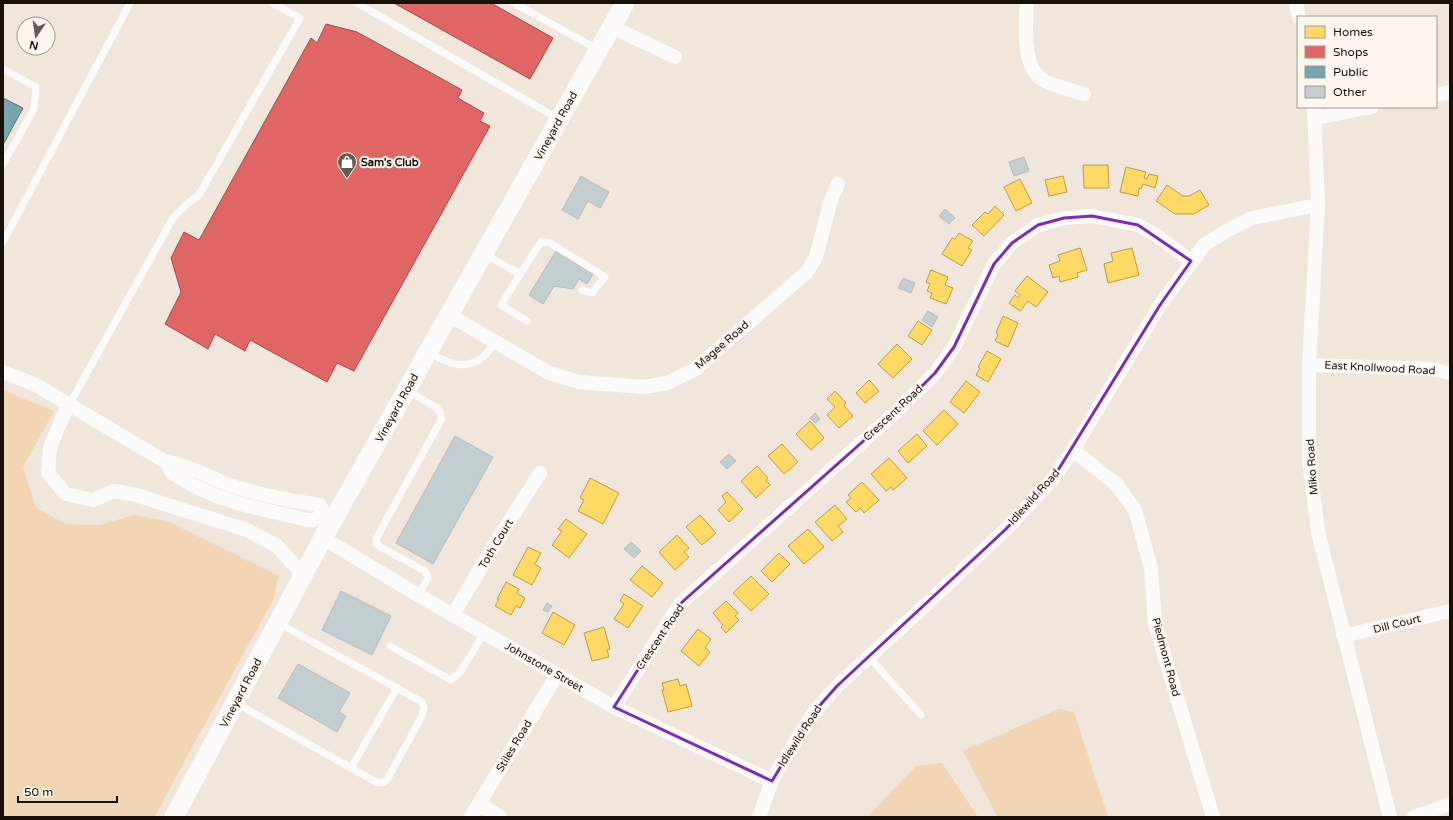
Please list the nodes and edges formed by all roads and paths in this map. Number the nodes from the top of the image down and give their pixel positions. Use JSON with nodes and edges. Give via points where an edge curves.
{"nodes":[{"id":1,"x":130,"y":3,"type":"edge"},
{"id":2,"x":272,"y":3,"type":"edge"},
{"id":3,"x":358,"y":3,"type":"edge"},
{"id":4,"x":514,"y":3,"type":"edge"},
{"id":5,"x":625,"y":3,"type":"edge"},
{"id":6,"x":1027,"y":3,"type":"edge"},
{"id":7,"x":1296,"y":3,"type":"edge"},
{"id":8,"x":1299,"y":16,"type":"edge"},
{"id":9,"x":612,"y":27,"type":"junction"},
{"id":10,"x":599,"y":50,"type":"junction"},
{"id":11,"x":675,"y":57,"type":"dead end"},
{"id":12,"x":3,"y":69,"type":"edge"},
{"id":13,"x":1450,"y":92,"type":"edge"},
{"id":14,"x":1084,"y":94,"type":"dead end"},
{"id":15,"x":1437,"y":95,"type":"edge"},
{"id":16,"x":1362,"y":108,"type":"edge"},
{"id":17,"x":1314,"y":113,"type":"edge"},
{"id":18,"x":559,"y":120,"type":"junction"},
{"id":19,"x":3,"y":164,"type":"edge"},
{"id":20,"x":838,"y":184,"type":"dead end"},
{"id":21,"x":1318,"y":205,"type":"junction"},
{"id":22,"x":3,"y":242,"type":"edge"},
{"id":23,"x":483,"y":254,"type":"junction"},
{"id":24,"x":1192,"y":260,"type":"junction"},
{"id":25,"x":520,"y":274,"type":"junction"},
{"id":26,"x":582,"y":290,"type":"dead end"},
{"id":27,"x":449,"y":316,"type":"junction"},
{"id":28,"x":527,"y":321,"type":"dead end"},
{"id":29,"x":495,"y":342,"type":"junction"},
{"id":30,"x":428,"y":352,"type":"junction"},
{"id":31,"x":1309,"y":365,"type":"junction"},
{"id":32,"x":3,"y":372,"type":"edge"},
{"id":33,"x":1450,"y":373,"type":"edge"},
{"id":34,"x":407,"y":390,"type":"junction"},
{"id":35,"x":69,"y":405,"type":"junction"},
{"id":36,"x":1073,"y":450,"type":"junction"},
{"id":37,"x":540,"y":473,"type":"dead end"},
{"id":38,"x":329,"y":516,"type":"junction"},
{"id":39,"x":323,"y":538,"type":"junction"},
{"id":40,"x":304,"y":576,"type":"junction"},
{"id":41,"x":418,"y":595,"type":"junction"},
{"id":42,"x":1450,"y":611,"type":"edge"},
{"id":43,"x":453,"y":615,"type":"junction"},
{"id":44,"x":278,"y":623,"type":"junction"},
{"id":45,"x":484,"y":633,"type":"junction"},
{"id":46,"x":1343,"y":636,"type":"junction"},
{"id":47,"x":390,"y":646,"type":"dead end"},
{"id":48,"x":869,"y":657,"type":"junction"},
{"id":49,"x":557,"y":675,"type":"junction"},
{"id":50,"x":397,"y":688,"type":"junction"},
{"id":51,"x":236,"y":702,"type":"junction"},
{"id":52,"x":614,"y":707,"type":"junction"},
{"id":53,"x":921,"y":715,"type":"dead end"},
{"id":54,"x":351,"y":768,"type":"junction"},
{"id":55,"x":772,"y":781,"type":"junction"},
{"id":56,"x":478,"y":804,"type":"junction"},
{"id":57,"x":1450,"y":804,"type":"edge"},
{"id":58,"x":174,"y":817,"type":"edge"},
{"id":59,"x":471,"y":817,"type":"edge"},
{"id":60,"x":500,"y":817,"type":"edge"},
{"id":61,"x":759,"y":817,"type":"edge"},
{"id":62,"x":1213,"y":817,"type":"edge"},
{"id":63,"x":1390,"y":817,"type":"edge"},
{"id":64,"x":1414,"y":817,"type":"edge"}],
"edges":[{"from":1,"to":22,"type":"lane"},
{"from":2,"to":35,"type":"lane","via":[[300,18],[199,195],[173,218]]},
{"from":3,"to":18,"type":"lane"},
{"from":4,"to":10,"type":"lane"},
{"from":5,"to":9,"type":"street","name":"Vineyard Road"},
{"from":6,"to":14,"type":"street","via":[[1027,48],[1036,73],[1044,81]]},
{"from":7,"to":8,"type":"street"},
{"from":9,"to":10,"type":"street","name":"Vineyard Road"},
{"from":9,"to":11,"type":"street"},
{"from":10,"to":18,"type":"street","name":"Vineyard Road"},
{"from":12,"to":19,"type":"lane","via":[[36,87],[34,109]]},
{"from":13,"to":15,"type":"street"},
{"from":16,"to":17,"type":"street"},
{"from":17,"to":21,"type":"street","name":"Miko Road"},
{"from":18,"to":23,"type":"street","name":"Vineyard Road"},
{"from":20,"to":29,"type":"street","name":"Magee Road","via":[[831,200],[816,257],[807,272],[694,370],[667,383],[644,387],[579,382],[549,373]]},
{"from":21,"to":24,"type":"street","name":"Idlewild Road","via":[[1252,218],[1205,244]]},
{"from":21,"to":31,"type":"street","name":"Miko Road"},
{"from":23,"to":25,"type":"lane"},
{"from":23,"to":27,"type":"street","name":"Vineyard Road"},
{"from":24,"to":36,"type":"street","name":"Idlewild Road","via":[[1160,304]]},
{"from":24,"to":52,"type":"street","name":"Crescent Road","via":[[1138,225],[1092,216],[1064,218],[1038,225],[1012,243],[994,264],[954,346],[935,373],[896,412],[680,604]]},
{"from":25,"to":26,"type":"lane","via":[[542,241],[550,243],[605,277],[592,293]]},
{"from":25,"to":28,"type":"lane","via":[[501,305]]},
{"from":27,"to":29,"type":"street","name":"Magee Road"},
{"from":27,"to":30,"type":"street","name":"Vineyard Road"},
{"from":29,"to":30,"type":"lane","via":[[482,357],[467,365],[448,362]]},
{"from":30,"to":34,"type":"street","name":"Vineyard Road"},
{"from":31,"to":33,"type":"street","name":"East Knollwood Road","via":[[1432,369]]},
{"from":31,"to":46,"type":"street","name":"Miko Road","via":[[1309,460],[1318,532]]},
{"from":32,"to":35,"type":"street","via":[[36,385]]},
{"from":34,"to":38,"type":"street","name":"Vineyard Road"},
{"from":34,"to":41,"type":"lane","via":[[437,408],[441,420],[376,543],[425,571],[428,578]]},
{"from":35,"to":38,"type":"street","via":[[166,462],[180,463],[228,484],[258,493],[320,505]]},
{"from":35,"to":40,"type":"street","via":[[50,448],[48,473],[66,494],[93,500],[114,491],[136,495],[247,530],[277,546]]},
{"from":36,"to":48,"type":"street","name":"Idlewild Road","via":[[1052,480],[1006,529]]},
{"from":36,"to":62,"type":"street","name":"Piedmont Road","via":[[1116,484],[1135,510],[1150,568],[1155,624]]},
{"from":37,"to":43,"type":"street","name":"Toth Court"},
{"from":38,"to":39,"type":"street","name":"Vineyard Road"},
{"from":39,"to":40,"type":"street","name":"Vineyard Road"},
{"from":39,"to":41,"type":"street","name":"Johnstone Street"},
{"from":40,"to":44,"type":"street","name":"Vineyard Road"},
{"from":41,"to":43,"type":"street","name":"Johnstone Street"},
{"from":42,"to":46,"type":"street","name":"Dill Court"},
{"from":43,"to":45,"type":"street","name":"Johnstone Street"},
{"from":44,"to":50,"type":"lane"},
{"from":44,"to":51,"type":"street","name":"Vineyard Road"},
{"from":45,"to":47,"type":"lane","via":[[461,672],[451,680]]},
{"from":45,"to":49,"type":"street","name":"Johnstone Street"},
{"from":46,"to":63,"type":"street","name":"Miko Road"},
{"from":48,"to":53,"type":"lane"},
{"from":48,"to":55,"type":"street","name":"Idlewild Road","via":[[837,686],[814,712]]},
{"from":49,"to":52,"type":"street","name":"Johnstone Street"},
{"from":49,"to":56,"type":"street","name":"Stiles Road"},
{"from":50,"to":54,"type":"lane"},
{"from":50,"to":54,"type":"lane","via":[[422,702],[424,708],[387,780],[382,783],[376,782]]},
{"from":51,"to":54,"type":"lane"},
{"from":51,"to":58,"type":"street","name":"Vineyard Road"},
{"from":52,"to":55,"type":"street","name":"Johnstone Street"},
{"from":55,"to":61,"type":"street","name":"Idlewild Road"},
{"from":56,"to":59,"type":"street","name":"Stiles Road"},
{"from":56,"to":60,"type":"street"},
{"from":57,"to":64,"type":"street"}]}
